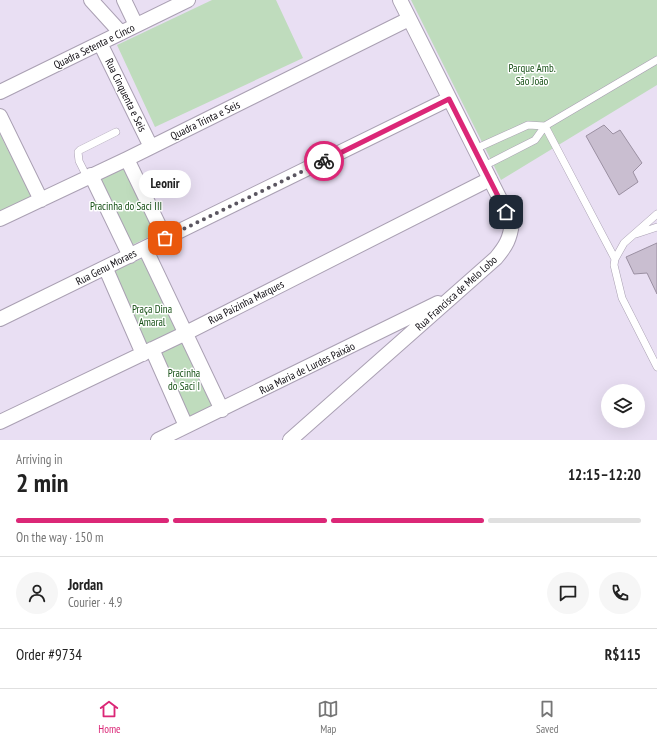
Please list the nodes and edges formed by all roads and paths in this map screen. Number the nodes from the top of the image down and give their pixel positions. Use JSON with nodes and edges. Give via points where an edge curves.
{"nodes":[{"id":1,"x":91,"y":0,"type":"edge"},
{"id":2,"x":124,"y":0,"type":"edge"},
{"id":3,"x":188,"y":0,"type":"edge"},
{"id":4,"x":400,"y":0,"type":"edge"},
{"id":5,"x":409,"y":19,"type":"junction"},
{"id":6,"x":136,"y":25,"type":"junction"},
{"id":7,"x":121,"y":33,"type":"junction"},
{"id":8,"x":100,"y":43,"type":"junction"},
{"id":9,"x":657,"y":60,"type":"edge"},
{"id":10,"x":0,"y":92,"type":"edge"},
{"id":11,"x":449,"y":99,"type":"junction"},
{"id":12,"x":0,"y":116,"type":"edge"},
{"id":13,"x":545,"y":126,"type":"junction"},
{"id":14,"x":116,"y":132,"type":"dead end"},
{"id":15,"x":151,"y":147,"type":"junction"},
{"id":16,"x":475,"y":149,"type":"junction"},
{"id":17,"x":127,"y":159,"type":"junction"},
{"id":18,"x":487,"y":172,"type":"junction"},
{"id":19,"x":89,"y":176,"type":"junction"},
{"id":20,"x":41,"y":200,"type":"junction"},
{"id":21,"x":657,"y":214,"type":"edge"},
{"id":22,"x":0,"y":219,"type":"edge"},
{"id":23,"x":657,"y":227,"type":"edge"},
{"id":24,"x":632,"y":236,"type":"junction"},
{"id":25,"x":165,"y":238,"type":"junction"},
{"id":26,"x":145,"y":248,"type":"junction"},
{"id":27,"x":130,"y":256,"type":"junction"},
{"id":28,"x":616,"y":258,"type":"junction"},
{"id":29,"x":106,"y":269,"type":"junction"},
{"id":30,"x":455,"y":295,"type":"junction"},
{"id":31,"x":0,"y":319,"type":"edge"},
{"id":32,"x":186,"y":333,"type":"junction"},
{"id":33,"x":148,"y":351,"type":"junction"},
{"id":34,"x":657,"y":367,"type":"edge"},
{"id":35,"x":222,"y":410,"type":"junction"},
{"id":36,"x":0,"y":422,"type":"edge"},
{"id":37,"x":181,"y":432,"type":"edge"},
{"id":38,"x":158,"y":440,"type":"edge"},
{"id":39,"x":290,"y":440,"type":"edge"}],
"edges":[{"from":1,"to":7,"type":"street"},
{"from":2,"to":6,"type":"street"},
{"from":3,"to":6,"type":"street","name":"Quadra Setenta e Cinco"},
{"from":4,"to":5,"type":"street","name":"Rua Francisca de Melo Lobo"},
{"from":5,"to":11,"type":"street","name":"Rua Francisca de Melo Lobo"},
{"from":5,"to":15,"type":"street","name":"Quadra Trinta e Seis"},
{"from":6,"to":7,"type":"street","name":"Quadra Setenta e Cinco"},
{"from":7,"to":8,"type":"street","name":"Quadra Setenta e Cinco"},
{"from":8,"to":10,"type":"street","name":"Quadra Setenta e Cinco"},
{"from":8,"to":15,"type":"street","name":"Rua Cinquenta e Seis"},
{"from":9,"to":13,"type":"lane"},
{"from":11,"to":16,"type":"street","name":"Rua Francisca de Melo Lobo"},
{"from":11,"to":25,"type":"street","name":"Rua Genu Moraes"},
{"from":12,"to":20,"type":"street"},
{"from":13,"to":16,"type":"lane","via":[[528,125]]},
{"from":13,"to":18,"type":"lane","via":[[536,140]]},
{"from":13,"to":28,"type":"lane"},
{"from":14,"to":19,"type":"lane","via":[[78,152]]},
{"from":15,"to":17,"type":"street","name":"Quadra Trinta e Seis"},
{"from":16,"to":18,"type":"street","name":"Rua Francisca de Melo Lobo"},
{"from":17,"to":19,"type":"street","name":"Quadra Trinta e Seis"},
{"from":17,"to":25,"type":"street"},
{"from":18,"to":30,"type":"street","name":"Rua Francisca de Melo Lobo","via":[[512,223],[510,236],[496,258]]},
{"from":18,"to":32,"type":"street","name":"Rua Paizinha Marques"},
{"from":19,"to":20,"type":"street","name":"Quadra Trinta e Seis"},
{"from":19,"to":27,"type":"street"},
{"from":20,"to":22,"type":"street","name":"Quadra Trinta e Seis"},
{"from":21,"to":24,"type":"lane"},
{"from":23,"to":24,"type":"lane"},
{"from":24,"to":28,"type":"lane","via":[[624,243]]},
{"from":25,"to":26,"type":"street","name":"Rua Genu Moraes"},
{"from":26,"to":27,"type":"street","name":"Rua Genu Moraes"},
{"from":26,"to":32,"type":"street"},
{"from":27,"to":29,"type":"street","name":"Rua Genu Moraes"},
{"from":28,"to":34,"type":"lane","via":[[615,273],[622,298]]},
{"from":29,"to":31,"type":"street","name":"Rua Genu Moraes"},
{"from":29,"to":33,"type":"street"},
{"from":30,"to":35,"type":"street","name":"Rua Maria de Lurdes Paixão"},
{"from":30,"to":39,"type":"street","name":"Rua Francisca de Melo Lobo"},
{"from":32,"to":33,"type":"street","name":"Rua Paizinha Marques"},
{"from":32,"to":35,"type":"street"},
{"from":33,"to":36,"type":"street","name":"Rua Paizinha Marques"},
{"from":33,"to":37,"type":"street"},
{"from":35,"to":37,"type":"street","name":"Rua Maria de Lurdes Paixão"},
{"from":37,"to":38,"type":"street","name":"Rua Maria de Lurdes Paixão"}]}
